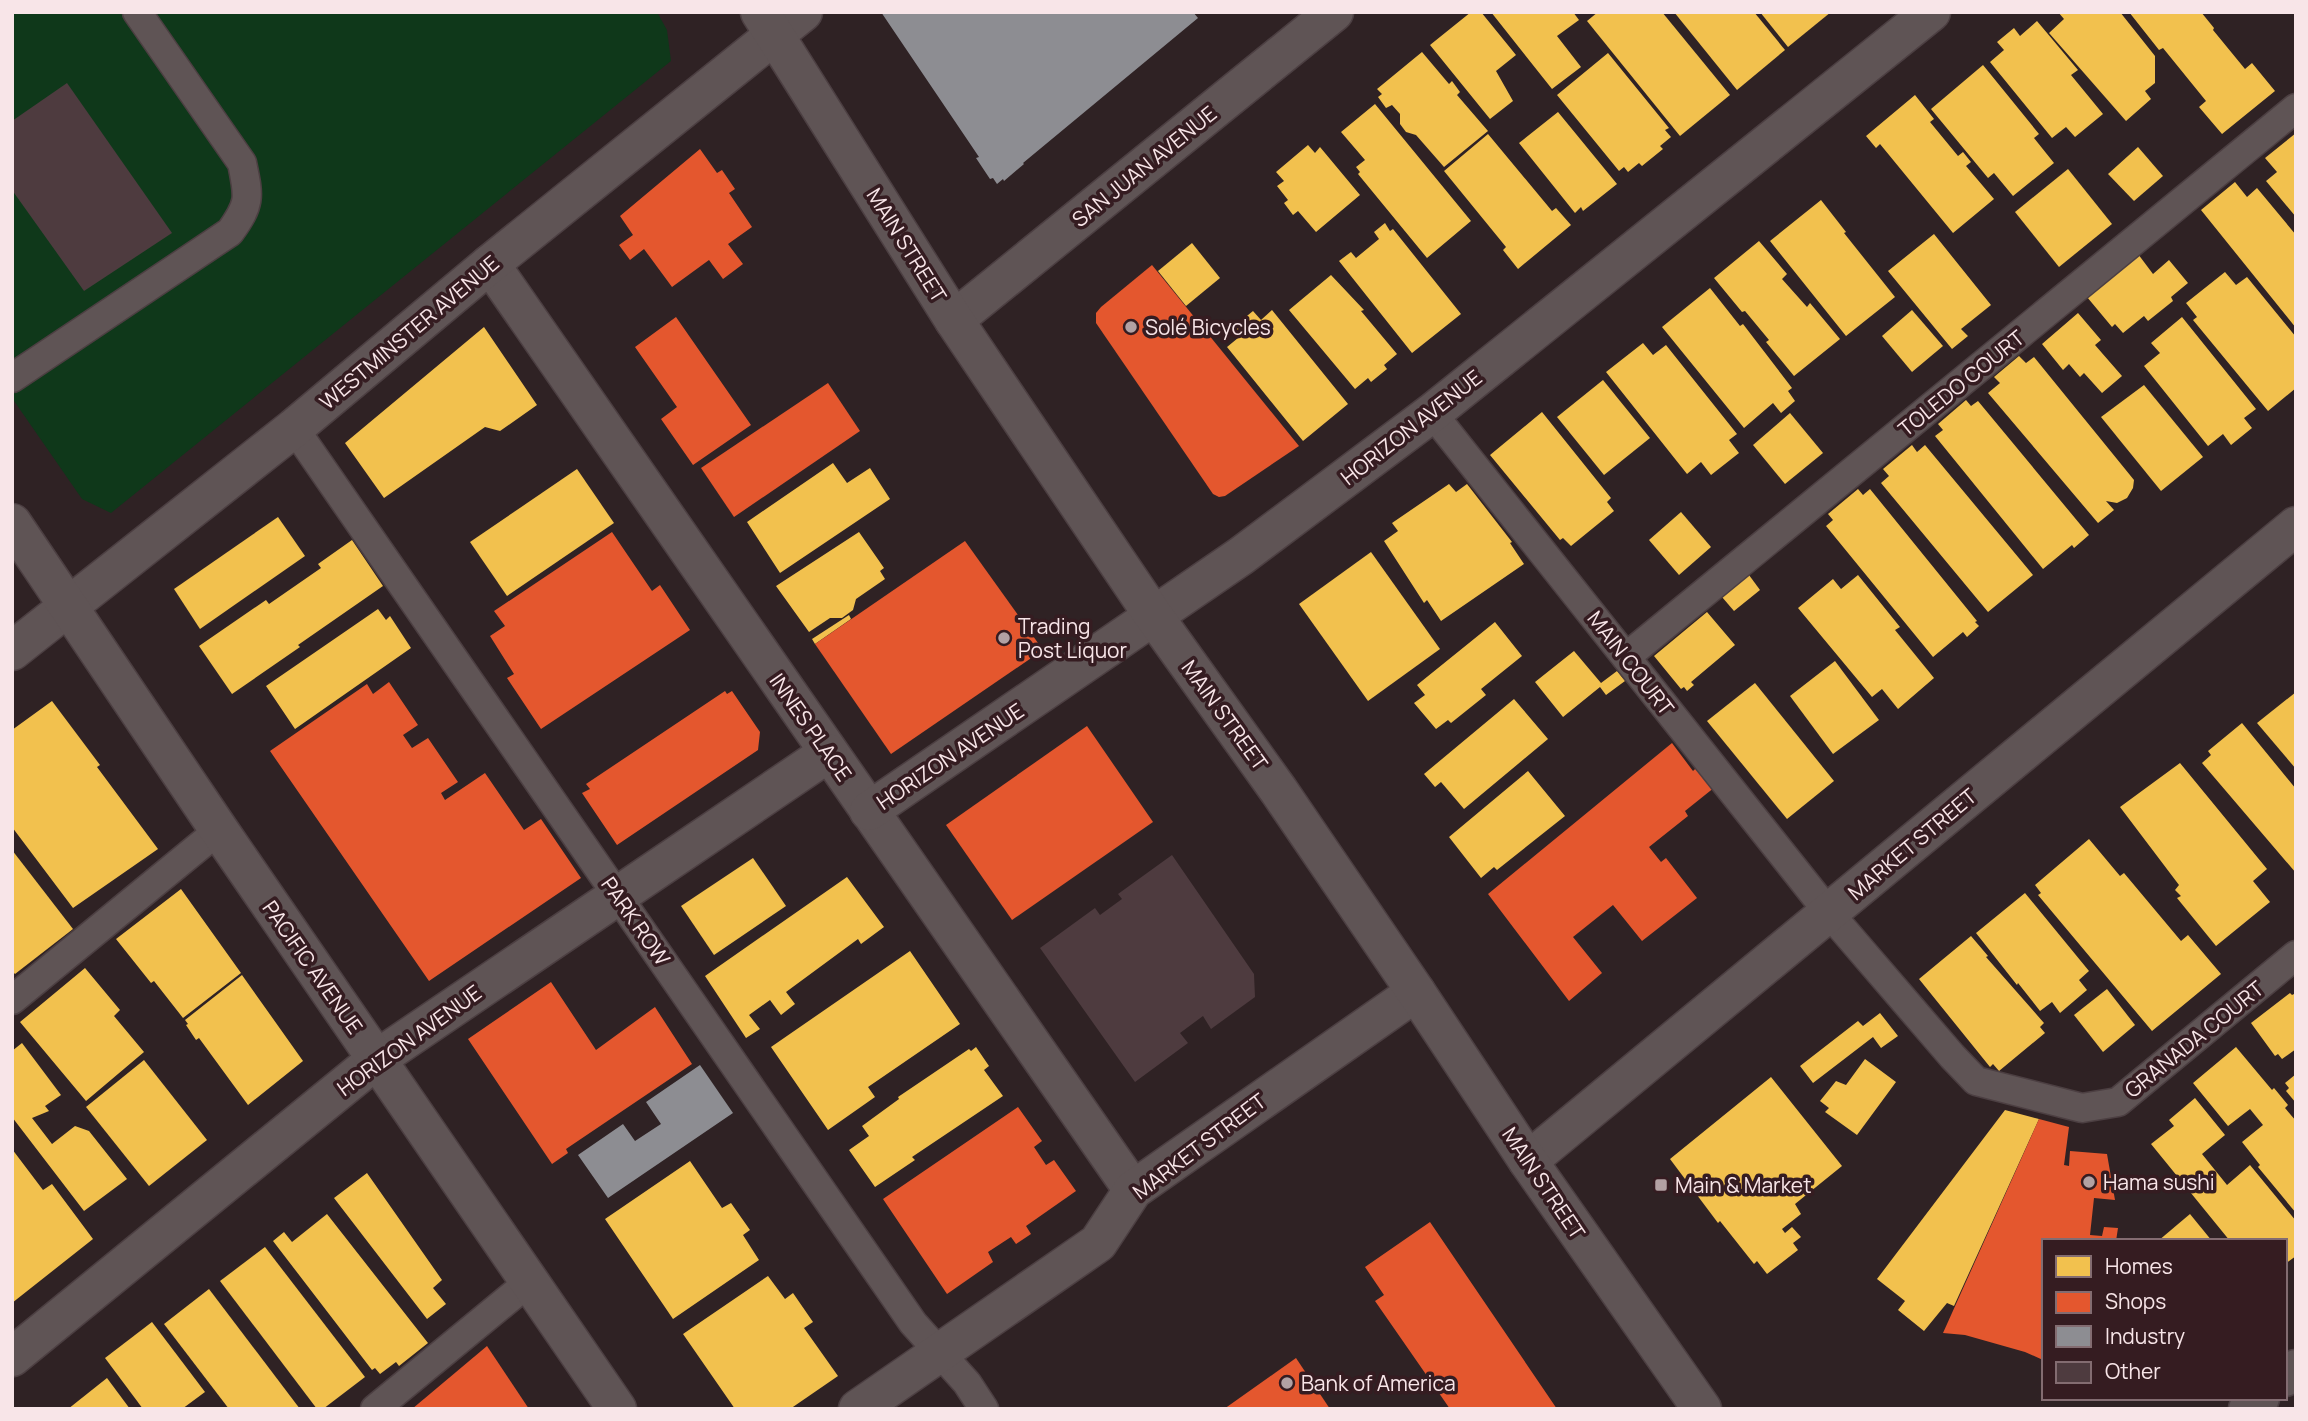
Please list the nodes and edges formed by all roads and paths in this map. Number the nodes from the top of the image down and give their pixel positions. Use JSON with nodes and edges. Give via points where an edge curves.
{"nodes":[{"id":1,"x":137,"y":12,"type":"edge"},
{"id":2,"x":803,"y":12,"type":"edge"},
{"id":3,"x":1334,"y":12,"type":"edge"},
{"id":4,"x":1931,"y":12,"type":"edge"},
{"id":5,"x":766,"y":24,"type":"edge"},
{"id":6,"x":2296,"y":108,"type":"edge"},
{"id":7,"x":490,"y":264,"type":"junction"},
{"id":8,"x":954,"y":320,"type":"junction"},
{"id":9,"x":12,"y":378,"type":"edge"},
{"id":10,"x":1432,"y":413,"type":"junction"},
{"id":11,"x":295,"y":428,"type":"junction"},
{"id":12,"x":12,"y":523,"type":"edge"},
{"id":13,"x":2296,"y":526,"type":"edge"},
{"id":14,"x":70,"y":606,"type":"junction"},
{"id":15,"x":1153,"y":615,"type":"junction"},
{"id":16,"x":12,"y":651,"type":"edge"},
{"id":17,"x":1626,"y":657,"type":"junction"},
{"id":18,"x":828,"y":753,"type":"junction"},
{"id":19,"x":869,"y":811,"type":"junction"},
{"id":20,"x":219,"y":830,"type":"junction"},
{"id":21,"x":619,"y":895,"type":"junction"},
{"id":22,"x":1829,"y":913,"type":"junction"},
{"id":23,"x":2296,"y":956,"type":"edge"},
{"id":24,"x":1416,"y":992,"type":"junction"},
{"id":25,"x":12,"y":1000,"type":"edge"},
{"id":26,"x":377,"y":1059,"type":"junction"},
{"id":27,"x":1528,"y":1161,"type":"junction"},
{"id":28,"x":1133,"y":1190,"type":"junction"},
{"id":29,"x":529,"y":1282,"type":"junction"},
{"id":30,"x":938,"y":1353,"type":"junction"},
{"id":31,"x":12,"y":1357,"type":"edge"},
{"id":32,"x":375,"y":1409,"type":"edge"},
{"id":33,"x":617,"y":1409,"type":"edge"},
{"id":34,"x":858,"y":1409,"type":"edge"},
{"id":35,"x":984,"y":1409,"type":"edge"},
{"id":36,"x":1702,"y":1409,"type":"edge"}],
"edges":[{"from":1,"to":9,"type":"lane","via":[[242,163],[248,192],[245,211],[230,232]]},
{"from":2,"to":5,"type":"street","name":"WESTMINSTER AVENUE"},
{"from":3,"to":8,"type":"street","name":"SAN JUAN AVENUE"},
{"from":4,"to":10,"type":"street","name":"HORIZON AVENUE"},
{"from":5,"to":7,"type":"street","name":"WESTMINSTER AVENUE"},
{"from":5,"to":8,"type":"street","name":"MAIN STREET"},
{"from":6,"to":17,"type":"lane","name":"TOLEDO COURT"},
{"from":7,"to":11,"type":"street","name":"WESTMINSTER AVENUE"},
{"from":7,"to":18,"type":"street","name":"INNES PLACE"},
{"from":8,"to":15,"type":"street","name":"MAIN STREET"},
{"from":10,"to":15,"type":"street","name":"HORIZON AVENUE","via":[[1241,556]]},
{"from":10,"to":17,"type":"lane","name":"MAIN COURT"},
{"from":11,"to":14,"type":"street","name":"WESTMINSTER AVENUE"},
{"from":11,"to":21,"type":"lane","name":"PARK ROW"},
{"from":12,"to":14,"type":"street","name":"PACIFIC AVENUE"},
{"from":13,"to":22,"type":"street","name":"MARKET STREET"},
{"from":14,"to":16,"type":"street","name":"WESTMINSTER AVENUE"},
{"from":14,"to":20,"type":"street","name":"PACIFIC AVENUE"},
{"from":15,"to":19,"type":"street","name":"HORIZON AVENUE"},
{"from":15,"to":24,"type":"street","name":"MAIN STREET"},
{"from":17,"to":22,"type":"lane","name":"MAIN COURT"},
{"from":18,"to":19,"type":"street","name":"INNES PLACE"},
{"from":18,"to":21,"type":"street","name":"HORIZON AVENUE"},
{"from":19,"to":28,"type":"street","name":"INNES PLACE"},
{"from":20,"to":25,"type":"lane"},
{"from":20,"to":26,"type":"street","name":"PACIFIC AVENUE"},
{"from":21,"to":26,"type":"street","name":"HORIZON AVENUE"},
{"from":21,"to":30,"type":"lane","name":"PARK ROW"},
{"from":22,"to":23,"type":"lane","name":"GRANADA COURT","via":[[1976,1081],[2082,1108],[2118,1102]]},
{"from":22,"to":27,"type":"street","name":"MARKET STREET"},
{"from":24,"to":27,"type":"street","name":"MAIN STREET"},
{"from":24,"to":28,"type":"street","name":"MARKET STREET"},
{"from":26,"to":29,"type":"street","name":"PACIFIC AVENUE"},
{"from":26,"to":31,"type":"street","name":"HORIZON AVENUE"},
{"from":27,"to":36,"type":"street","name":"MAIN STREET"},
{"from":28,"to":30,"type":"street","name":"MARKET STREET","via":[[1098,1243]]},
{"from":29,"to":32,"type":"lane"},
{"from":29,"to":33,"type":"street","name":"PACIFIC AVENUE"},
{"from":30,"to":34,"type":"street","name":"MARKET STREET"},
{"from":30,"to":35,"type":"lane","name":"PARK ROW"}]}
